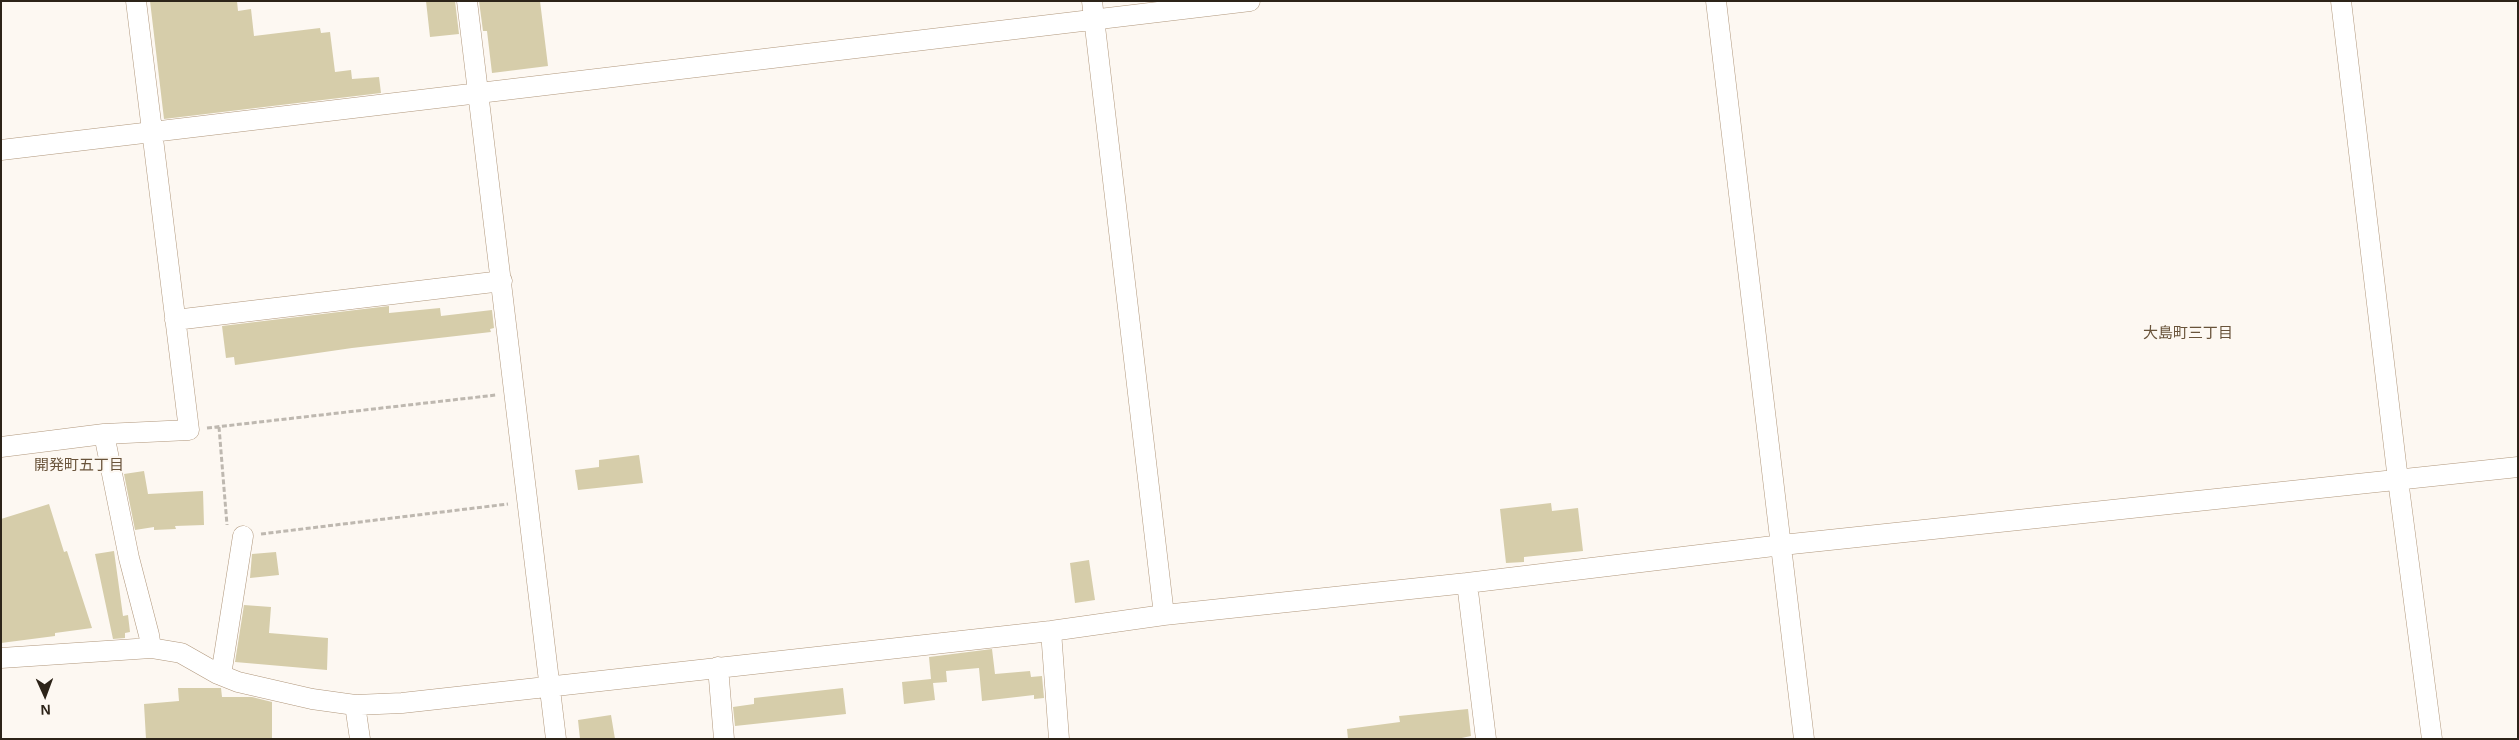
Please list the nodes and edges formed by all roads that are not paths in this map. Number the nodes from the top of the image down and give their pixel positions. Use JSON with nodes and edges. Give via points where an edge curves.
{"nodes":[{"id":1,"x":136,"y":1,"type":"edge"},
{"id":2,"x":468,"y":1,"type":"edge"},
{"id":3,"x":1250,"y":1,"type":"edge"},
{"id":4,"x":1716,"y":1,"type":"edge"},
{"id":5,"x":2341,"y":1,"type":"edge"},
{"id":6,"x":1093,"y":10,"type":"edge"},
{"id":7,"x":477,"y":94,"type":"junction"},
{"id":8,"x":152,"y":131,"type":"junction"},
{"id":9,"x":1,"y":150,"type":"edge"},
{"id":10,"x":502,"y":281,"type":"junction"},
{"id":11,"x":175,"y":320,"type":"junction"},
{"id":12,"x":104,"y":434,"type":"junction"},
{"id":13,"x":1,"y":448,"type":"edge"},
{"id":14,"x":2518,"y":467,"type":"edge"},
{"id":15,"x":2398,"y":480,"type":"junction"},
{"id":16,"x":243,"y":536,"type":"road end"},
{"id":17,"x":1782,"y":545,"type":"junction"},
{"id":18,"x":1467,"y":583,"type":"junction"},
{"id":19,"x":1164,"y":615,"type":"junction"},
{"id":20,"x":1051,"y":631,"type":"junction"},
{"id":21,"x":151,"y":648,"type":"junction"},
{"id":22,"x":1,"y":658,"type":"edge"},
{"id":23,"x":718,"y":667,"type":"junction"},
{"id":24,"x":221,"y":675,"type":"junction"},
{"id":25,"x":551,"y":686,"type":"junction"},
{"id":26,"x":355,"y":706,"type":"junction"},
{"id":27,"x":360,"y":739,"type":"edge"},
{"id":28,"x":556,"y":739,"type":"edge"},
{"id":29,"x":724,"y":739,"type":"edge"},
{"id":30,"x":1059,"y":739,"type":"edge"},
{"id":31,"x":1486,"y":739,"type":"edge"},
{"id":32,"x":1804,"y":739,"type":"edge"},
{"id":33,"x":2432,"y":739,"type":"edge"}],
"edges":[{"from":1,"to":8,"type":"street"},
{"from":2,"to":7,"type":"street"},
{"from":3,"to":6,"type":"street"},
{"from":4,"to":17,"type":"street"},
{"from":5,"to":15,"type":"street"},
{"from":6,"to":7,"type":"street"},
{"from":6,"to":19,"type":"street"},
{"from":7,"to":8,"type":"street"},
{"from":7,"to":10,"type":"street"},
{"from":8,"to":9,"type":"street"},
{"from":8,"to":11,"type":"street"},
{"from":10,"to":11,"type":"street"},
{"from":10,"to":25,"type":"street"},
{"from":11,"to":12,"type":"street","via":[[188,430]]},
{"from":12,"to":13,"type":"street"},
{"from":12,"to":21,"type":"street"},
{"from":14,"to":15,"type":"street"},
{"from":15,"to":17,"type":"street"},
{"from":15,"to":33,"type":"street"},
{"from":16,"to":24,"type":"street"},
{"from":17,"to":18,"type":"street"},
{"from":17,"to":32,"type":"street"},
{"from":18,"to":19,"type":"street"},
{"from":18,"to":31,"type":"street"},
{"from":19,"to":20,"type":"street"},
{"from":20,"to":23,"type":"street"},
{"from":20,"to":30,"type":"street"},
{"from":21,"to":22,"type":"street"},
{"from":21,"to":24,"type":"street","via":[[181,653]]},
{"from":23,"to":25,"type":"street"},
{"from":23,"to":29,"type":"street"},
{"from":24,"to":26,"type":"street","via":[[238,682]]},
{"from":25,"to":26,"type":"street"},
{"from":25,"to":28,"type":"street"},
{"from":26,"to":27,"type":"street"}]}
